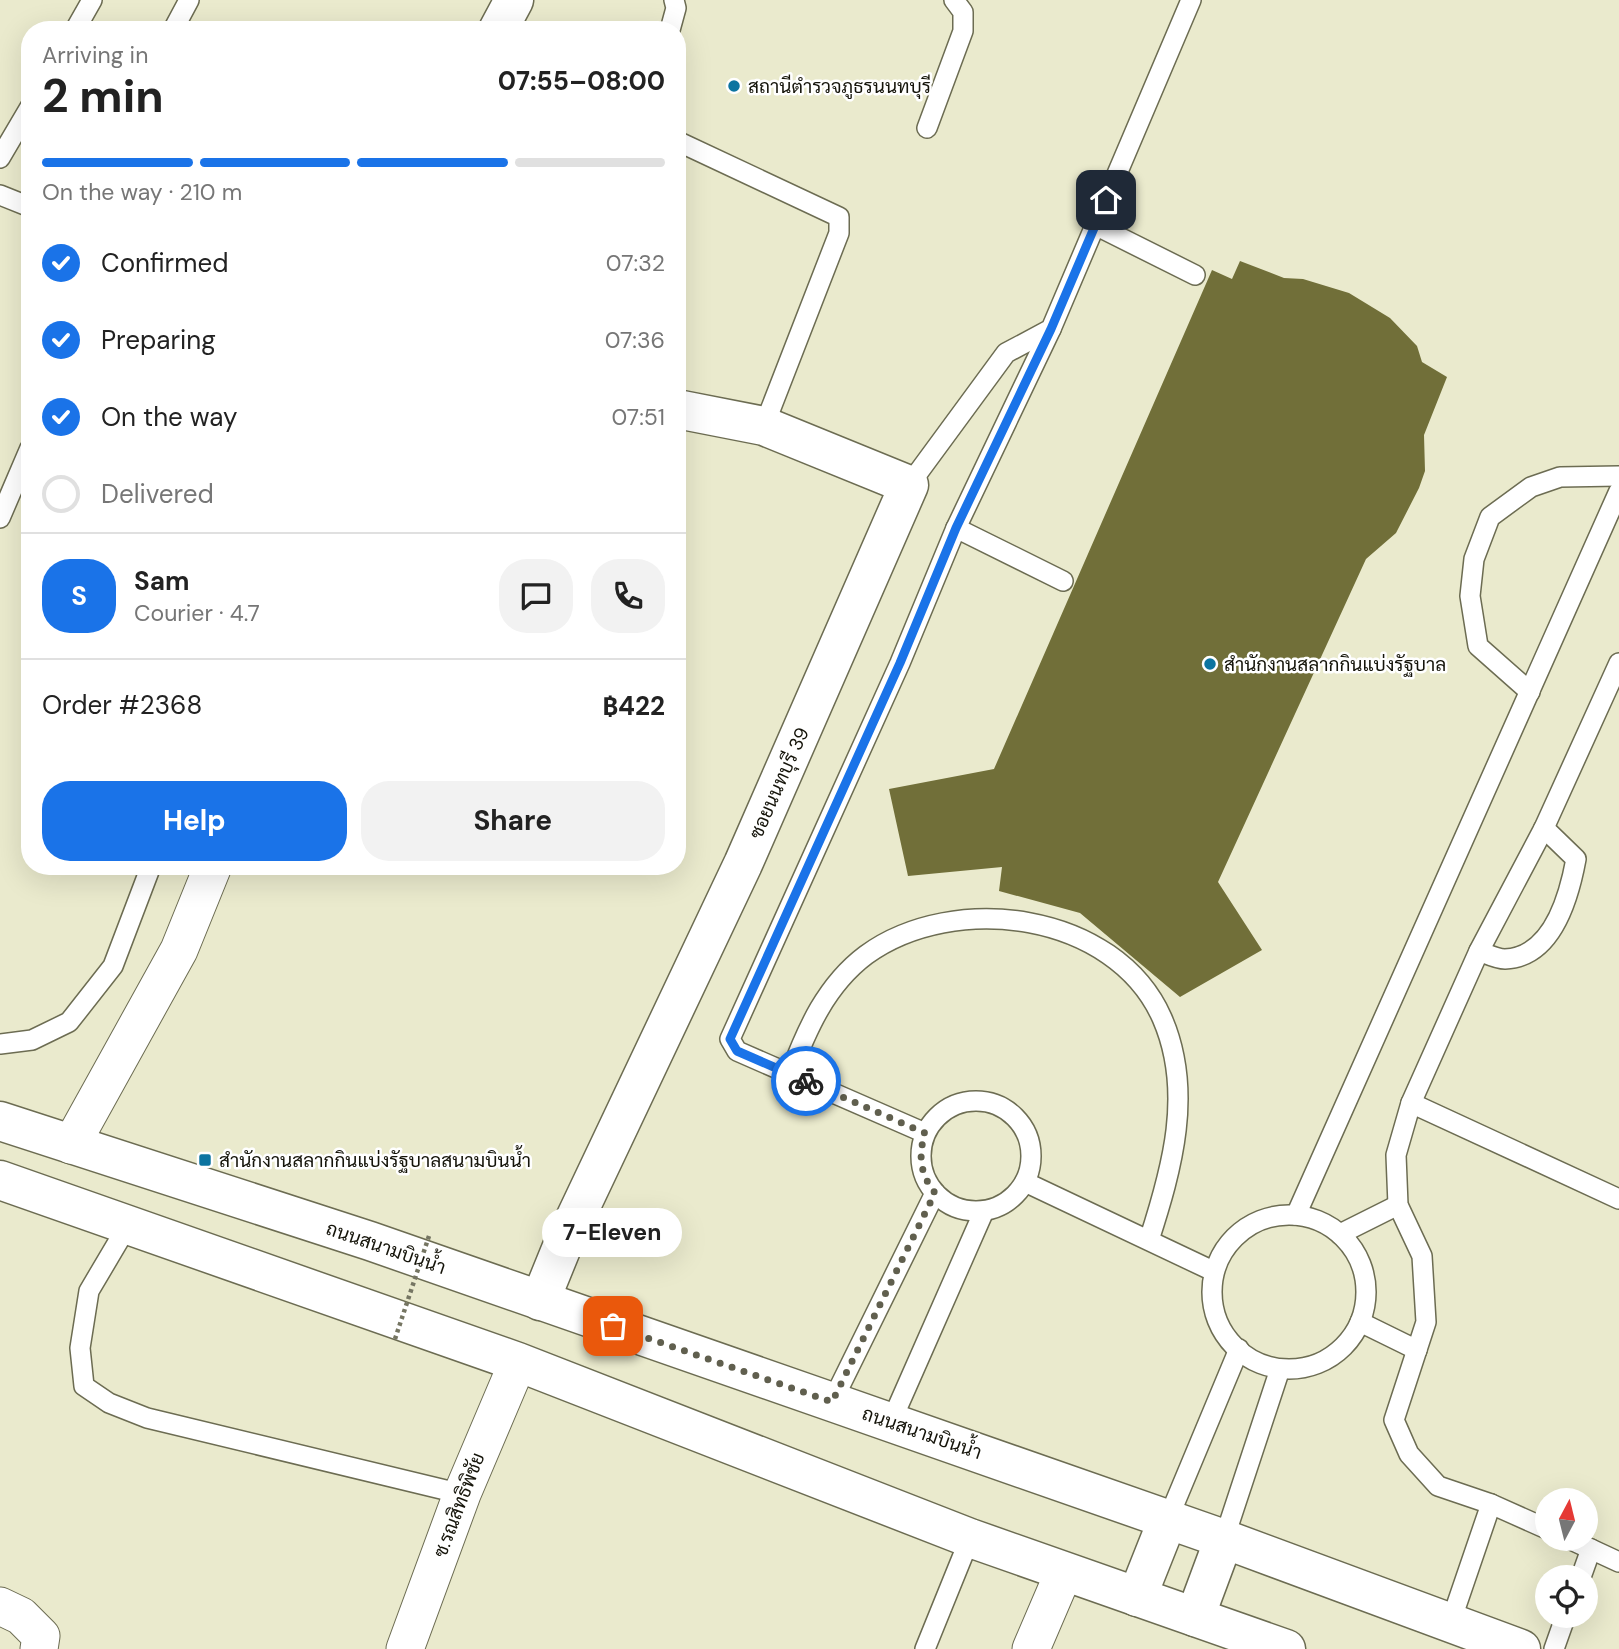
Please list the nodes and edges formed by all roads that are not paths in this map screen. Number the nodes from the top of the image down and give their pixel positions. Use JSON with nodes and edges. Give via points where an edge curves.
{"nodes":[{"id":1,"x":92,"y":0,"type":"edge"},
{"id":2,"x":190,"y":0,"type":"edge"},
{"id":3,"x":513,"y":0,"type":"edge"},
{"id":4,"x":674,"y":0,"type":"edge"},
{"id":5,"x":954,"y":0,"type":"edge"},
{"id":6,"x":1191,"y":0,"type":"edge"},
{"id":7,"x":80,"y":21,"type":"edge"},
{"id":8,"x":178,"y":21,"type":"edge"},
{"id":9,"x":502,"y":21,"type":"edge"},
{"id":10,"x":672,"y":21,"type":"edge"},
{"id":11,"x":21,"y":122,"type":"edge"},
{"id":12,"x":927,"y":128,"type":"dead end"},
{"id":13,"x":686,"y":145,"type":"edge"},
{"id":14,"x":0,"y":158,"type":"edge"},
{"id":15,"x":0,"y":195,"type":"edge"},
{"id":16,"x":21,"y":203,"type":"edge"},
{"id":17,"x":1095,"y":225,"type":"junction"},
{"id":18,"x":1195,"y":275,"type":"dead end"},
{"id":19,"x":1051,"y":329,"type":"junction"},
{"id":20,"x":686,"y":411,"type":"edge"},
{"id":21,"x":764,"y":426,"type":"junction"},
{"id":22,"x":21,"y":469,"type":"edge"},
{"id":23,"x":1619,"y":477,"type":"edge"},
{"id":24,"x":909,"y":485,"type":"junction"},
{"id":25,"x":1619,"y":491,"type":"edge"},
{"id":26,"x":0,"y":518,"type":"edge"},
{"id":27,"x":956,"y":528,"type":"junction"},
{"id":28,"x":1063,"y":581,"type":"dead end"},
{"id":29,"x":1619,"y":663,"type":"edge"},
{"id":30,"x":1530,"y":692,"type":"junction"},
{"id":31,"x":1544,"y":828,"type":"junction"},
{"id":32,"x":148,"y":875,"type":"edge"},
{"id":33,"x":208,"y":875,"type":"edge"},
{"id":34,"x":1479,"y":951,"type":"junction"},
{"id":35,"x":0,"y":1042,"type":"edge"},
{"id":36,"x":790,"y":1074,"type":"junction"},
{"id":37,"x":1411,"y":1103,"type":"junction"},
{"id":38,"x":0,"y":1121,"type":"edge"},
{"id":39,"x":925,"y":1133,"type":"junction"},
{"id":40,"x":71,"y":1145,"type":"junction"},
{"id":41,"x":0,"y":1180,"type":"edge"},
{"id":42,"x":1025,"y":1182,"type":"junction"},
{"id":43,"x":935,"y":1193,"type":"junction"},
{"id":44,"x":1619,"y":1199,"type":"edge"},
{"id":45,"x":1398,"y":1205,"type":"junction"},
{"id":46,"x":984,"y":1211,"type":"junction"},
{"id":47,"x":1296,"y":1215,"type":"junction"},
{"id":48,"x":128,"y":1225,"type":"junction"},
{"id":49,"x":1340,"y":1234,"type":"junction"},
{"id":50,"x":1149,"y":1240,"type":"junction"},
{"id":51,"x":1213,"y":1270,"type":"junction"},
{"id":52,"x":540,"y":1301,"type":"junction"},
{"id":53,"x":1360,"y":1322,"type":"junction"},
{"id":54,"x":1239,"y":1349,"type":"junction"},
{"id":55,"x":1417,"y":1350,"type":"junction"},
{"id":56,"x":519,"y":1362,"type":"junction"},
{"id":57,"x":1280,"y":1369,"type":"junction"},
{"id":58,"x":832,"y":1402,"type":"junction"},
{"id":59,"x":891,"y":1422,"type":"junction"},
{"id":60,"x":462,"y":1494,"type":"junction"},
{"id":61,"x":1491,"y":1504,"type":"junction"},
{"id":62,"x":1168,"y":1519,"type":"junction"},
{"id":63,"x":1535,"y":1524,"type":"edge"},
{"id":64,"x":970,"y":1538,"type":"junction"},
{"id":65,"x":1224,"y":1539,"type":"junction"},
{"id":66,"x":1595,"y":1551,"type":"edge"},
{"id":67,"x":1619,"y":1562,"type":"edge"},
{"id":68,"x":1064,"y":1572,"type":"junction"},
{"id":69,"x":1137,"y":1597,"type":"junction"},
{"id":70,"x":0,"y":1606,"type":"edge"},
{"id":71,"x":1195,"y":1617,"type":"junction"},
{"id":72,"x":1450,"y":1624,"type":"junction"},
{"id":73,"x":1561,"y":1628,"type":"edge"},
{"id":74,"x":39,"y":1649,"type":"edge"},
{"id":75,"x":405,"y":1649,"type":"edge"},
{"id":76,"x":925,"y":1649,"type":"edge"},
{"id":77,"x":1031,"y":1649,"type":"edge"},
{"id":78,"x":1286,"y":1649,"type":"edge"},
{"id":79,"x":1521,"y":1649,"type":"edge"},
{"id":80,"x":1554,"y":1649,"type":"edge"}],
"edges":[{"from":1,"to":7,"type":"lane"},
{"from":2,"to":8,"type":"lane"},
{"from":3,"to":9,"type":"main road"},
{"from":4,"to":10,"type":"lane"},
{"from":5,"to":12,"type":"lane","via":[[963,12],[963,31]]},
{"from":6,"to":17,"type":"lane"},
{"from":11,"to":14,"type":"lane"},
{"from":13,"to":21,"type":"lane","via":[[839,217],[839,233]]},
{"from":15,"to":16,"type":"lane"},
{"from":17,"to":18,"type":"lane"},
{"from":17,"to":19,"type":"lane"},
{"from":19,"to":24,"type":"lane","via":[[1006,353]]},
{"from":19,"to":27,"type":"lane"},
{"from":20,"to":21,"type":"main road"},
{"from":21,"to":24,"type":"main road"},
{"from":22,"to":26,"type":"lane"},
{"from":23,"to":30,"type":"lane","via":[[1560,477],[1531,487],[1490,517],[1474,559],[1470,596],[1478,646]]},
{"from":24,"to":52,"type":"main road","name":"ซอยนนทบุรี 39","via":[[743,864]]},
{"from":25,"to":30,"type":"lane"},
{"from":27,"to":28,"type":"lane"},
{"from":27,"to":36,"type":"lane","via":[[730,1039],[737,1051]]},
{"from":29,"to":31,"type":"lane"},
{"from":30,"to":47,"type":"lane"},
{"from":31,"to":34,"type":"lane"},
{"from":31,"to":34,"type":"lane","via":[[1576,859],[1571,888],[1548,935],[1526,954],[1504,959]]},
{"from":32,"to":35,"type":"lane","via":[[113,966],[69,1022],[32,1040]]},
{"from":33,"to":40,"type":"street","via":[[179,950]]},
{"from":34,"to":37,"type":"lane"},
{"from":36,"to":39,"type":"lane"},
{"from":36,"to":50,"type":"lane","via":[[811,1019],[839,981],[867,955],[913,931],[949,921],[992,919],[1038,923],[1084,942],[1116,960],[1145,992],[1161,1017],[1173,1058],[1178,1094],[1172,1170]]},
{"from":37,"to":44,"type":"lane"},
{"from":37,"to":45,"type":"lane","via":[[1396,1155]]},
{"from":38,"to":40,"type":"main road","name":"ถนนสนามบินน้ำ"},
{"from":39,"to":42,"type":"lane","via":[[948,1107],[966,1101],[1001,1105],[1016,1116],[1032,1148]]},
{"from":39,"to":43,"type":"lane","via":[[921,1166]]},
{"from":40,"to":52,"type":"main road","name":"ถนนสนามบินน้ำ"},
{"from":41,"to":48,"type":"main road"},
{"from":42,"to":46,"type":"lane","via":[[1015,1196]]},
{"from":42,"to":50,"type":"lane"},
{"from":43,"to":46,"type":"lane","via":[[967,1211]]},
{"from":43,"to":58,"type":"lane"},
{"from":45,"to":49,"type":"lane"},
{"from":45,"to":55,"type":"lane","via":[[1422,1256],[1426,1322]]},
{"from":46,"to":59,"type":"lane"},
{"from":47,"to":49,"type":"lane","via":[[1320,1221]]},
{"from":47,"to":51,"type":"lane","via":[[1269,1217],[1245,1228],[1225,1246]]},
{"from":48,"to":56,"type":"main road"},
{"from":48,"to":60,"type":"lane","via":[[89,1291],[80,1348],[84,1386],[109,1403],[147,1418]]},
{"from":49,"to":53,"type":"lane","via":[[1356,1252],[1364,1275],[1366,1299]]},
{"from":50,"to":51,"type":"lane"},
{"from":51,"to":54,"type":"lane","via":[[1211,1297],[1217,1324]]},
{"from":52,"to":58,"type":"main road","name":"ถนนสนามบินน้ำ"},
{"from":53,"to":55,"type":"lane"},
{"from":53,"to":57,"type":"lane","via":[[1348,1342],[1329,1358],[1307,1367]]},
{"from":54,"to":57,"type":"lane"},
{"from":54,"to":62,"type":"lane"},
{"from":55,"to":61,"type":"lane","via":[[1394,1420],[1409,1454],[1437,1486]]},
{"from":56,"to":60,"type":"street","name":"ซ.รณสิทธิพิชัย"},
{"from":56,"to":64,"type":"main road"},
{"from":57,"to":65,"type":"lane"},
{"from":58,"to":59,"type":"main road","name":"ถนนสนามบินน้ำ"},
{"from":59,"to":62,"type":"main road","name":"ถนนสนามบินน้ำ"},
{"from":60,"to":75,"type":"street","name":"ซ.รณสิทธิพิชัย"},
{"from":61,"to":63,"type":"lane"},
{"from":61,"to":72,"type":"lane"},
{"from":62,"to":65,"type":"main road","name":"ถนนสนามบินน้ำ"},
{"from":62,"to":69,"type":"main road"},
{"from":64,"to":68,"type":"main road"},
{"from":64,"to":76,"type":"lane"},
{"from":65,"to":71,"type":"main road"},
{"from":65,"to":72,"type":"main road","name":"ถนนสนามบินน้ำ"},
{"from":66,"to":67,"type":"lane"},
{"from":68,"to":69,"type":"main road"},
{"from":68,"to":77,"type":"street"},
{"from":69,"to":71,"type":"main road"},
{"from":70,"to":74,"type":"street","via":[[21,1616],[41,1636]]},
{"from":71,"to":78,"type":"main road"},
{"from":72,"to":79,"type":"main road","name":"ถนนสนามบินน้ำ"},
{"from":73,"to":80,"type":"lane"}]}
